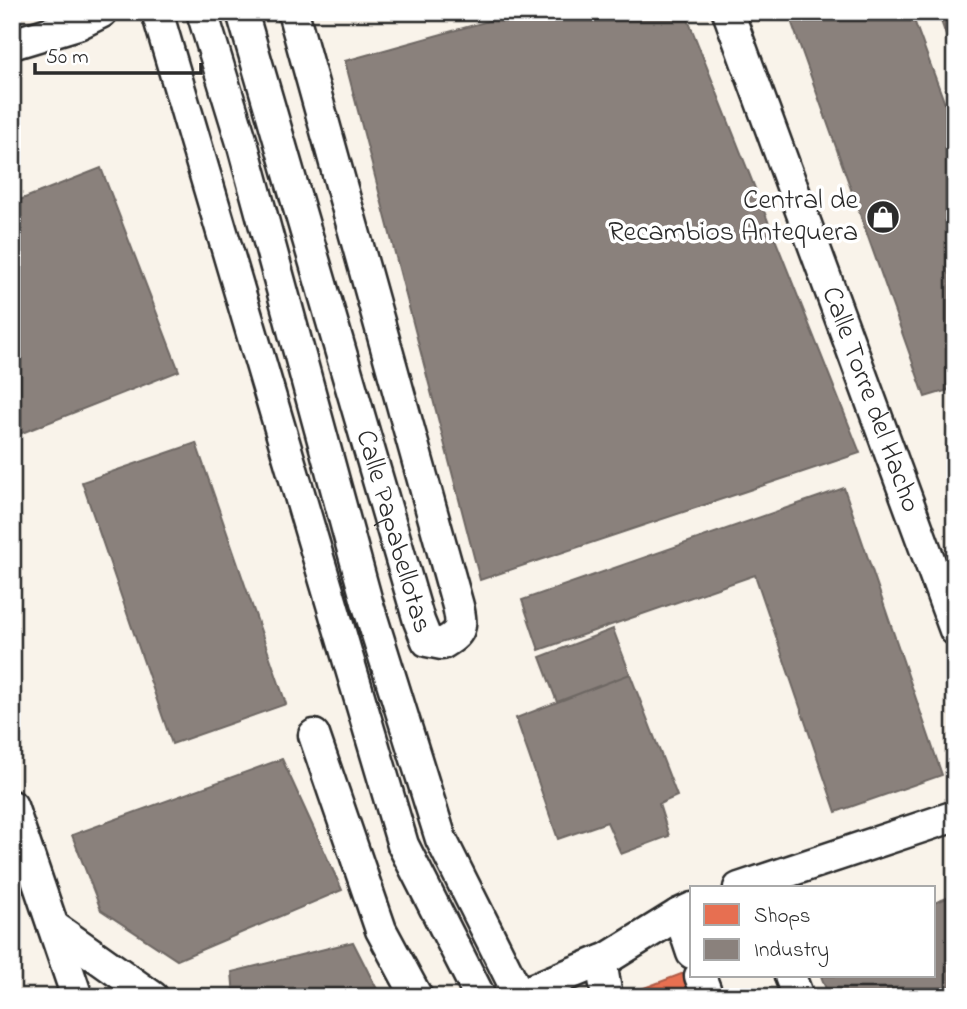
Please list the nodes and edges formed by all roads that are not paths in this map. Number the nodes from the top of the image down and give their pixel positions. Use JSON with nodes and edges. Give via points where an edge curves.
{"nodes":[{"id":1,"x":102,"y":12,"type":"edge"},
{"id":2,"x":158,"y":12,"type":"edge"},
{"id":3,"x":202,"y":12,"type":"edge"},
{"id":4,"x":242,"y":12,"type":"edge"},
{"id":5,"x":293,"y":12,"type":"edge"},
{"id":6,"x":728,"y":12,"type":"edge"},
{"id":7,"x":12,"y":44,"type":"edge"},
{"id":8,"x":314,"y":90,"type":"junction"},
{"id":9,"x":268,"y":103,"type":"junction"},
{"id":10,"x":955,"y":630,"type":"edge"},
{"id":11,"x":314,"y":735,"type":"dead end"},
{"id":12,"x":12,"y":806,"type":"edge"},
{"id":13,"x":955,"y":816,"type":"edge"},
{"id":14,"x":750,"y":886,"type":"edge"},
{"id":15,"x":685,"y":911,"type":"edge"},
{"id":16,"x":53,"y":926,"type":"junction"},
{"id":17,"x":690,"y":941,"type":"edge"},
{"id":18,"x":601,"y":961,"type":"junction"},
{"id":19,"x":701,"y":978,"type":"edge"},
{"id":20,"x":791,"y":978,"type":"edge"},
{"id":21,"x":533,"y":993,"type":"edge"},
{"id":22,"x":77,"y":997,"type":"edge"},
{"id":23,"x":153,"y":997,"type":"edge"},
{"id":24,"x":417,"y":997,"type":"edge"},
{"id":25,"x":480,"y":997,"type":"edge"},
{"id":26,"x":607,"y":997,"type":"edge"},
{"id":27,"x":708,"y":997,"type":"edge"},
{"id":28,"x":798,"y":997,"type":"edge"}],
"edges":[{"from":1,"to":7,"type":"street"},
{"from":2,"to":25,"type":"street","via":[[403,845]]},
{"from":3,"to":21,"type":"street","via":[[367,603],[441,839]]},
{"from":4,"to":9,"type":"street","name":"Calle Papabellotas"},
{"from":5,"to":8,"type":"street","name":"Calle Papabellotas"},
{"from":6,"to":10,"type":"street","name":"Calle Torre del Hacho"},
{"from":8,"to":9,"type":"street"},
{"from":8,"to":9,"type":"street","name":"Calle Papabellotas","via":[[462,623],[455,636],[442,644],[428,641],[419,621]]},
{"from":11,"to":24,"type":"street","via":[[382,930]]},
{"from":12,"to":16,"type":"street"},
{"from":13,"to":14,"type":"street"},
{"from":15,"to":17,"type":"street"},
{"from":15,"to":18,"type":"street"},
{"from":16,"to":22,"type":"street"},
{"from":16,"to":23,"type":"street"},
{"from":18,"to":21,"type":"street"},
{"from":18,"to":26,"type":"street"},
{"from":19,"to":27,"type":"street"},
{"from":20,"to":28,"type":"street"}]}
